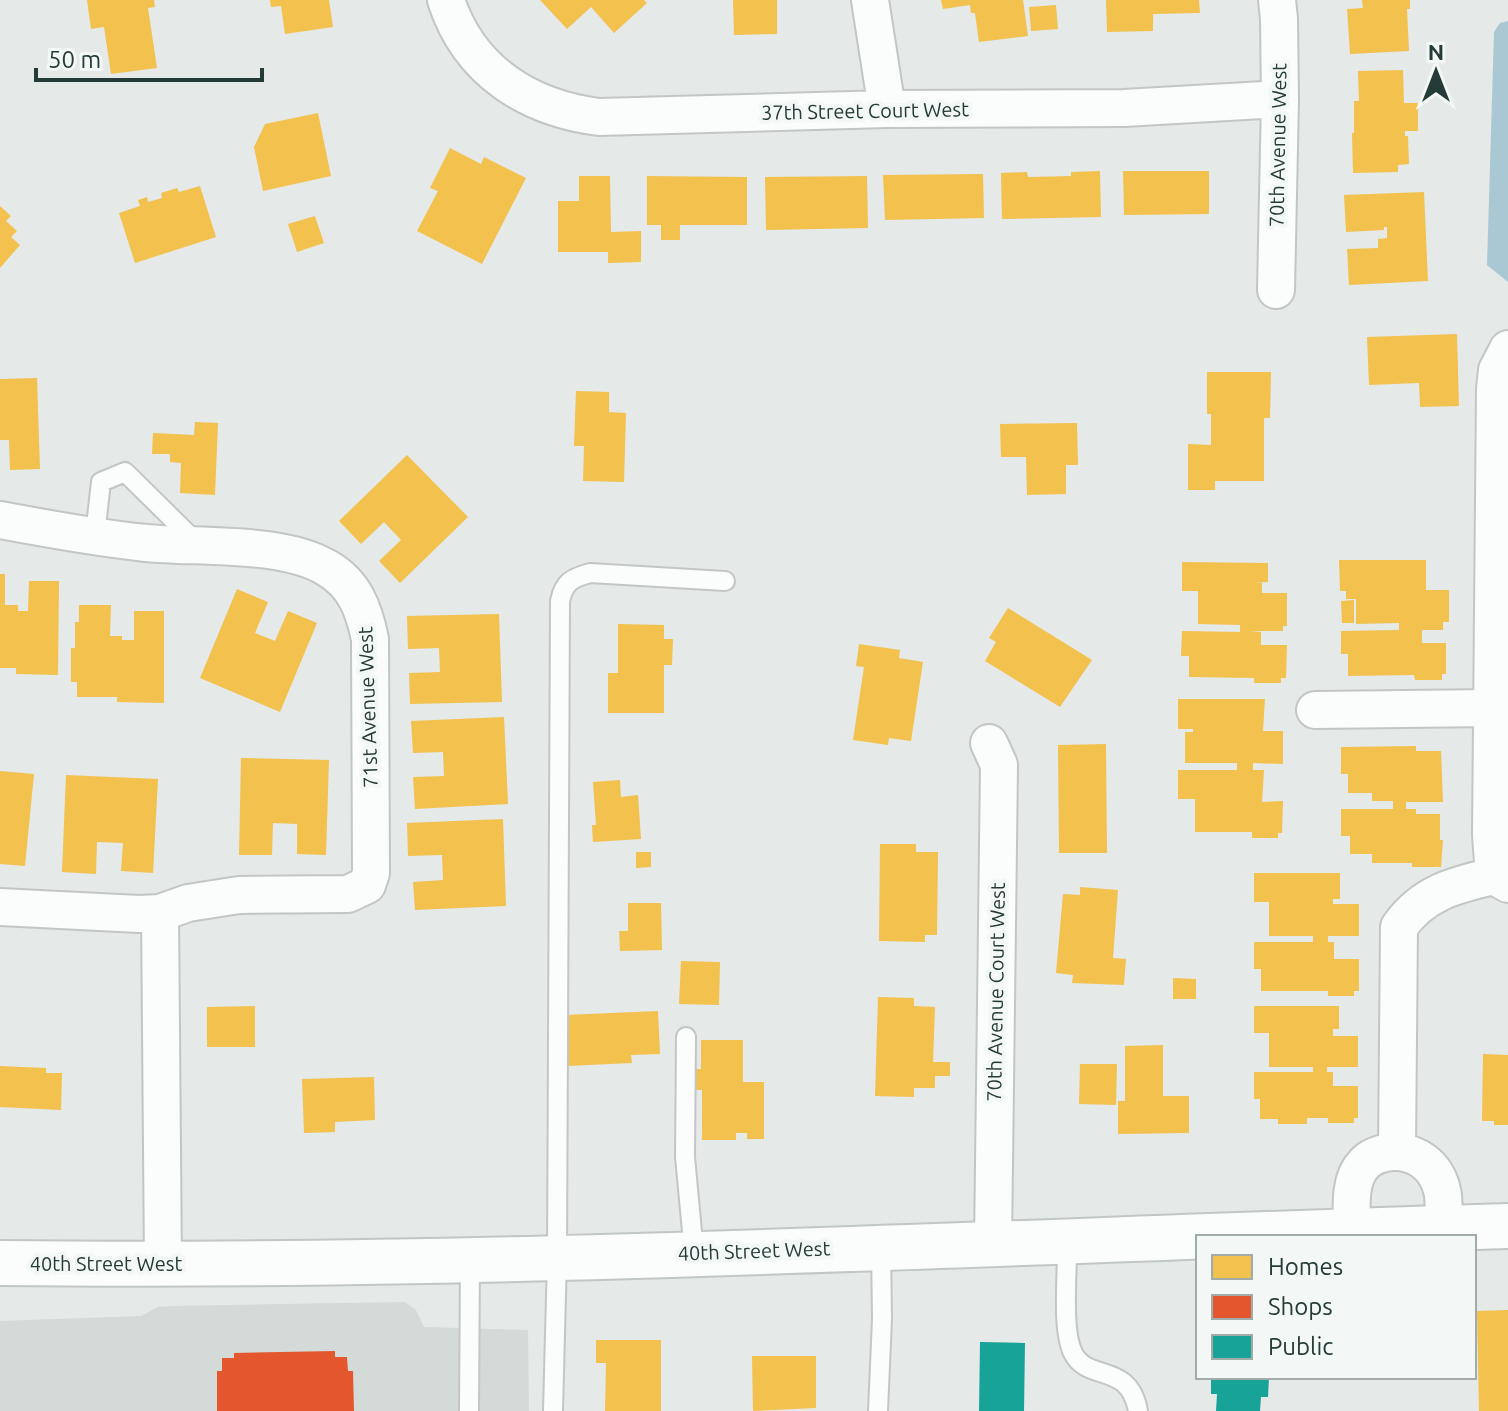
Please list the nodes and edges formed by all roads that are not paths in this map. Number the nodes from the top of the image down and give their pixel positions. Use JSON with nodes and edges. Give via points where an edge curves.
{"nodes":[{"id":1,"x":446,"y":0,"type":"edge"},
{"id":2,"x":870,"y":0,"type":"edge"},
{"id":3,"x":1277,"y":0,"type":"edge"},
{"id":4,"x":1280,"y":99,"type":"junction"},
{"id":5,"x":887,"y":109,"type":"junction"},
{"id":6,"x":1276,"y":290,"type":"dead end"},
{"id":7,"x":1508,"y":349,"type":"edge"},
{"id":8,"x":0,"y":520,"type":"edge"},
{"id":9,"x":95,"y":535,"type":"junction"},
{"id":10,"x":201,"y":547,"type":"junction"},
{"id":11,"x":725,"y":581,"type":"dead end"},
{"id":12,"x":1492,"y":708,"type":"junction"},
{"id":13,"x":1315,"y":710,"type":"dead end"},
{"id":14,"x":989,"y":743,"type":"dead end"},
{"id":15,"x":1501,"y":880,"type":"edge"},
{"id":16,"x":0,"y":907,"type":"edge"},
{"id":17,"x":160,"y":913,"type":"junction"},
{"id":18,"x":686,"y":1037,"type":"dead end"},
{"id":19,"x":1397,"y":1152,"type":"junction"},
{"id":20,"x":1508,"y":1226,"type":"edge"},
{"id":21,"x":1443,"y":1228,"type":"junction"},
{"id":22,"x":1352,"y":1231,"type":"junction"},
{"id":23,"x":1238,"y":1235,"type":"edge"},
{"id":24,"x":1196,"y":1236,"type":"edge"},
{"id":25,"x":1067,"y":1241,"type":"junction"},
{"id":26,"x":993,"y":1244,"type":"junction"},
{"id":27,"x":881,"y":1247,"type":"junction"},
{"id":28,"x":694,"y":1253,"type":"junction"},
{"id":29,"x":557,"y":1257,"type":"junction"},
{"id":30,"x":470,"y":1258,"type":"junction"},
{"id":31,"x":0,"y":1263,"type":"edge"},
{"id":32,"x":163,"y":1265,"type":"junction"},
{"id":33,"x":469,"y":1411,"type":"edge"},
{"id":34,"x":553,"y":1411,"type":"edge"},
{"id":35,"x":878,"y":1411,"type":"edge"},
{"id":36,"x":1138,"y":1411,"type":"edge"}],
"edges":[{"from":1,"to":5,"type":"street","name":"37th Street Court West","via":[[459,30],[496,75],[520,93],[573,114]]},
{"from":2,"to":5,"type":"street"},
{"from":3,"to":4,"type":"street","name":"70th Avenue West"},
{"from":4,"to":5,"type":"street","name":"37th Street Court West","via":[[1124,108]]},
{"from":4,"to":6,"type":"street","name":"70th Avenue West"},
{"from":7,"to":12,"type":"street","via":[[1495,389]]},
{"from":8,"to":9,"type":"street","name":"71st Avenue West"},
{"from":9,"to":10,"type":"street","name":"71st Avenue West"},
{"from":9,"to":10,"type":"lane","via":[[101,482],[125,472]]},
{"from":10,"to":17,"type":"street","name":"71st Avenue West","via":[[306,557],[330,569],[363,609],[370,639],[371,873],[367,885],[348,894],[239,895]]},
{"from":11,"to":29,"type":"lane","via":[[590,573],[573,577],[563,587]]},
{"from":12,"to":13,"type":"street"},
{"from":12,"to":15,"type":"street","via":[[1491,835]]},
{"from":14,"to":26,"type":"street","name":"70th Avenue Court West","via":[[999,765]]},
{"from":15,"to":19,"type":"street","via":[[1467,882],[1423,900],[1399,927]]},
{"from":16,"to":17,"type":"street","name":"71st Avenue West"},
{"from":17,"to":32,"type":"street"},
{"from":18,"to":28,"type":"lane","via":[[685,1168]]},
{"from":19,"to":21,"type":"street","via":[[1413,1153],[1431,1167],[1443,1191]]},
{"from":19,"to":22,"type":"street","via":[[1380,1153],[1363,1164],[1353,1192]]},
{"from":20,"to":21,"type":"main road","name":"40th Street West"},
{"from":21,"to":22,"type":"main road","name":"40th Street West"},
{"from":22,"to":23,"type":"main road","name":"40th Street West"},
{"from":24,"to":25,"type":"main road","name":"40th Street West"},
{"from":25,"to":26,"type":"main road","name":"40th Street West"},
{"from":25,"to":36,"type":"lane","via":[[1067,1335],[1074,1356],[1090,1368],[1119,1377],[1135,1394]]},
{"from":26,"to":27,"type":"main road","name":"40th Street West"},
{"from":27,"to":28,"type":"main road","name":"40th Street West"},
{"from":27,"to":35,"type":"lane"},
{"from":28,"to":29,"type":"main road","name":"40th Street West"},
{"from":29,"to":30,"type":"main road","name":"40th Street West"},
{"from":29,"to":34,"type":"lane"},
{"from":30,"to":32,"type":"main road","name":"40th Street West"},
{"from":30,"to":33,"type":"lane"},
{"from":31,"to":32,"type":"main road","name":"40th Street West"}]}
